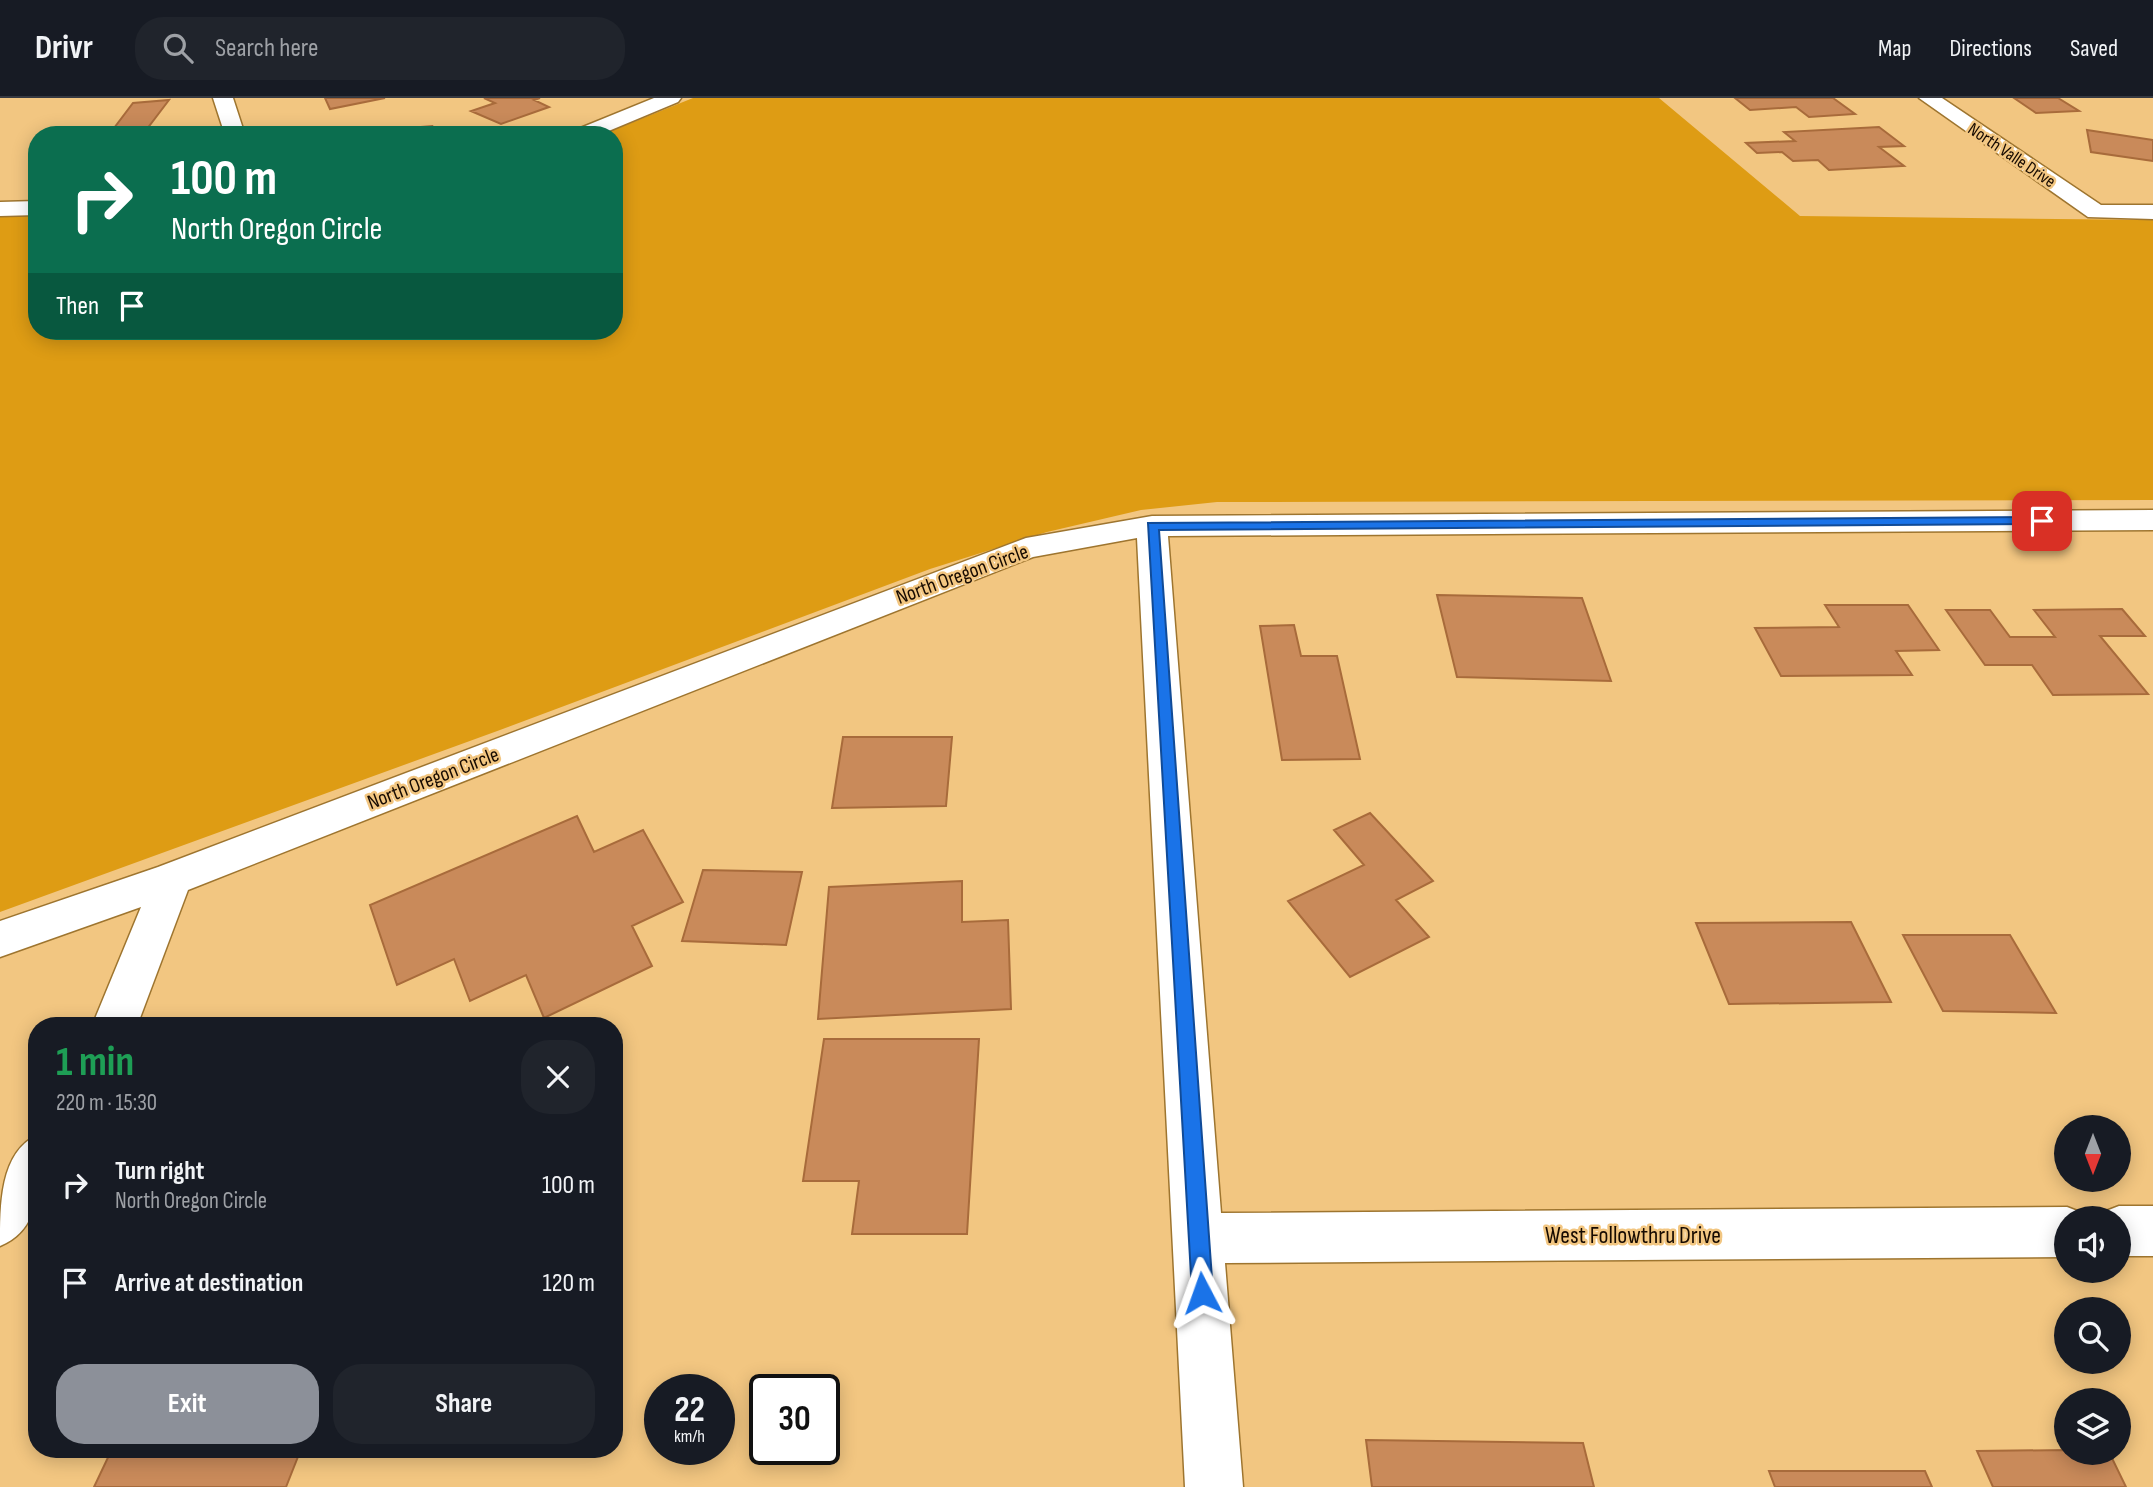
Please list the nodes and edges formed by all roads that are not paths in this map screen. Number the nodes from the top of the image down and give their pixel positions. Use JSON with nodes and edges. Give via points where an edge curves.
{"nodes":[{"id":1,"x":223,"y":98,"type":"edge"},
{"id":2,"x":671,"y":98,"type":"edge"},
{"id":3,"x":1929,"y":98,"type":"edge"},
{"id":4,"x":232,"y":126,"type":"edge"},
{"id":5,"x":602,"y":126,"type":"edge"},
{"id":6,"x":28,"y":208,"type":"edge"},
{"id":7,"x":0,"y":209,"type":"edge"},
{"id":8,"x":2153,"y":212,"type":"edge"},
{"id":9,"x":2153,"y":520,"type":"edge"},
{"id":10,"x":1153,"y":526,"type":"junction"},
{"id":11,"x":172,"y":879,"type":"junction"},
{"id":12,"x":0,"y":939,"type":"edge"},
{"id":13,"x":118,"y":1017,"type":"edge"},
{"id":14,"x":28,"y":1173,"type":"edge"},
{"id":15,"x":0,"y":1221,"type":"edge"},
{"id":16,"x":2131,"y":1231,"type":"edge"},
{"id":17,"x":2153,"y":1231,"type":"edge"},
{"id":18,"x":2054,"y":1232,"type":"edge"},
{"id":19,"x":1199,"y":1238,"type":"junction"},
{"id":20,"x":1214,"y":1487,"type":"edge"}],
"edges":[{"from":1,"to":4,"type":"street"},
{"from":2,"to":5,"type":"street"},
{"from":3,"to":8,"type":"street","name":"North Valle Drive","via":[[2096,212]]},
{"from":6,"to":7,"type":"street"},
{"from":9,"to":10,"type":"street","name":"North Oregon Circle"},
{"from":10,"to":11,"type":"street","name":"North Oregon Circle","via":[[1026,548]]},
{"from":10,"to":19,"type":"street"},
{"from":11,"to":12,"type":"street","name":"North Oregon Circle"},
{"from":11,"to":13,"type":"street"},
{"from":14,"to":15,"type":"street"},
{"from":16,"to":17,"type":"street"},
{"from":18,"to":19,"type":"street","name":"West Followthru Drive"},
{"from":19,"to":20,"type":"street"}]}
